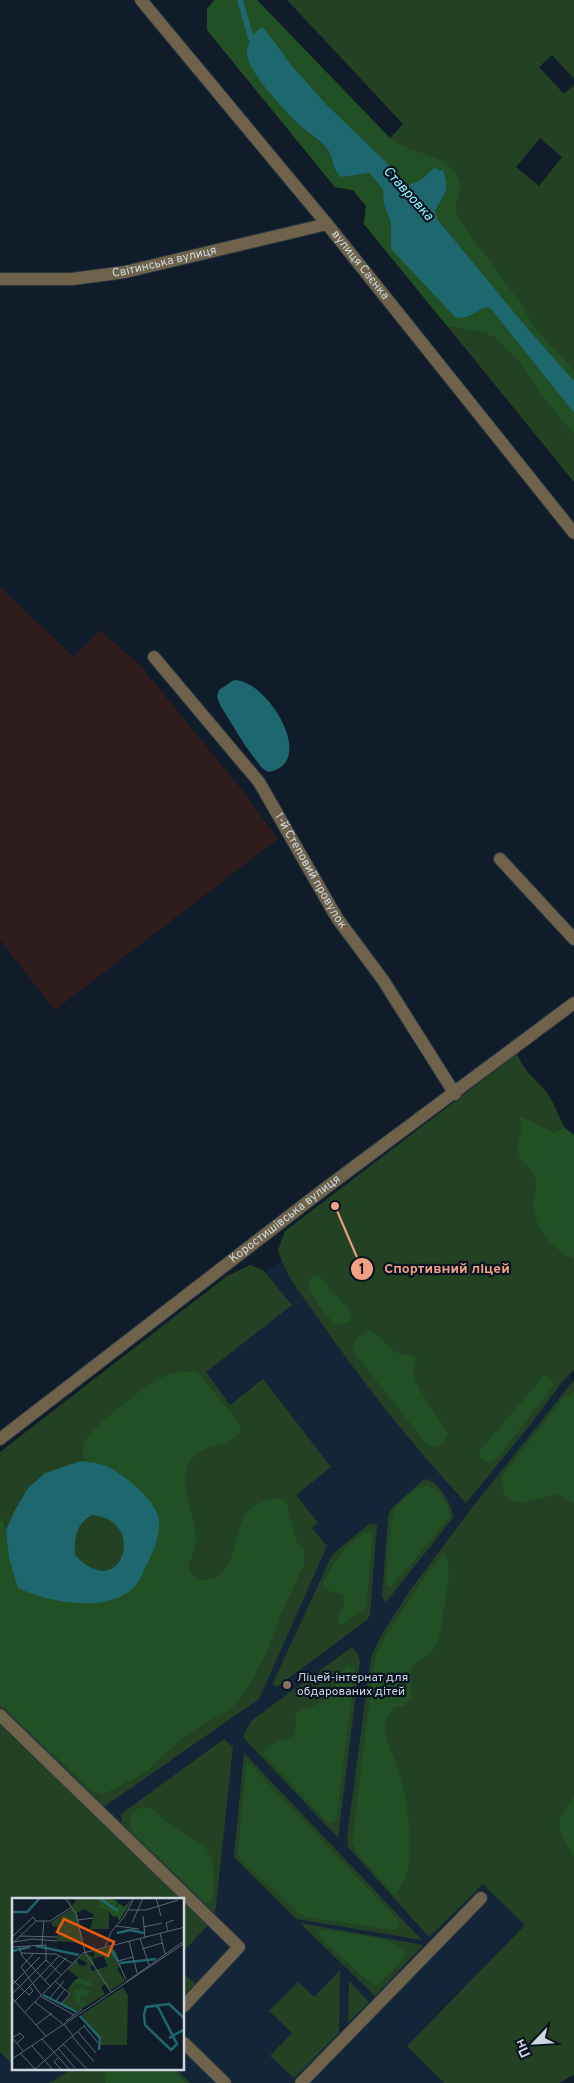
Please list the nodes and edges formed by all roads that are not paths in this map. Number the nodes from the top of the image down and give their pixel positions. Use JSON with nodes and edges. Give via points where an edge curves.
{"nodes":[{"id":1,"x":142,"y":0,"type":"edge"},
{"id":2,"x":327,"y":224,"type":"junction"},
{"id":3,"x":0,"y":279,"type":"edge"},
{"id":4,"x":574,"y":533,"type":"edge"},
{"id":5,"x":154,"y":657,"type":"dead end"},
{"id":6,"x":500,"y":859,"type":"dead end"},
{"id":7,"x":574,"y":939,"type":"edge"},
{"id":8,"x":574,"y":1003,"type":"edge"},
{"id":9,"x":455,"y":1094,"type":"junction"},
{"id":10,"x":0,"y":1439,"type":"edge"},
{"id":11,"x":0,"y":1715,"type":"edge"},
{"id":12,"x":481,"y":1898,"type":"dead end"},
{"id":13,"x":185,"y":2005,"type":"edge"},
{"id":14,"x":185,"y":2044,"type":"edge"},
{"id":15,"x":225,"y":2083,"type":"edge"},
{"id":16,"x":301,"y":2083,"type":"edge"}],
"edges":[{"from":1,"to":2,"type":"street","name":"вулиця Саєнка"},
{"from":2,"to":3,"type":"street","name":"Світинська вулиця","via":[[125,272],[72,279]]},
{"from":2,"to":4,"type":"street","name":"вулиця Саєнка"},
{"from":5,"to":9,"type":"street","name":"1-й Степовий провулок","via":[[259,782],[337,918],[383,980]]},
{"from":6,"to":7,"type":"street"},
{"from":8,"to":9,"type":"street","name":"Коростишівська вулиця"},
{"from":9,"to":10,"type":"street","name":"Коростишівська вулиця","via":[[323,1190]]},
{"from":11,"to":13,"type":"street","via":[[239,1947]]},
{"from":12,"to":16,"type":"street"},
{"from":14,"to":15,"type":"street"}]}
